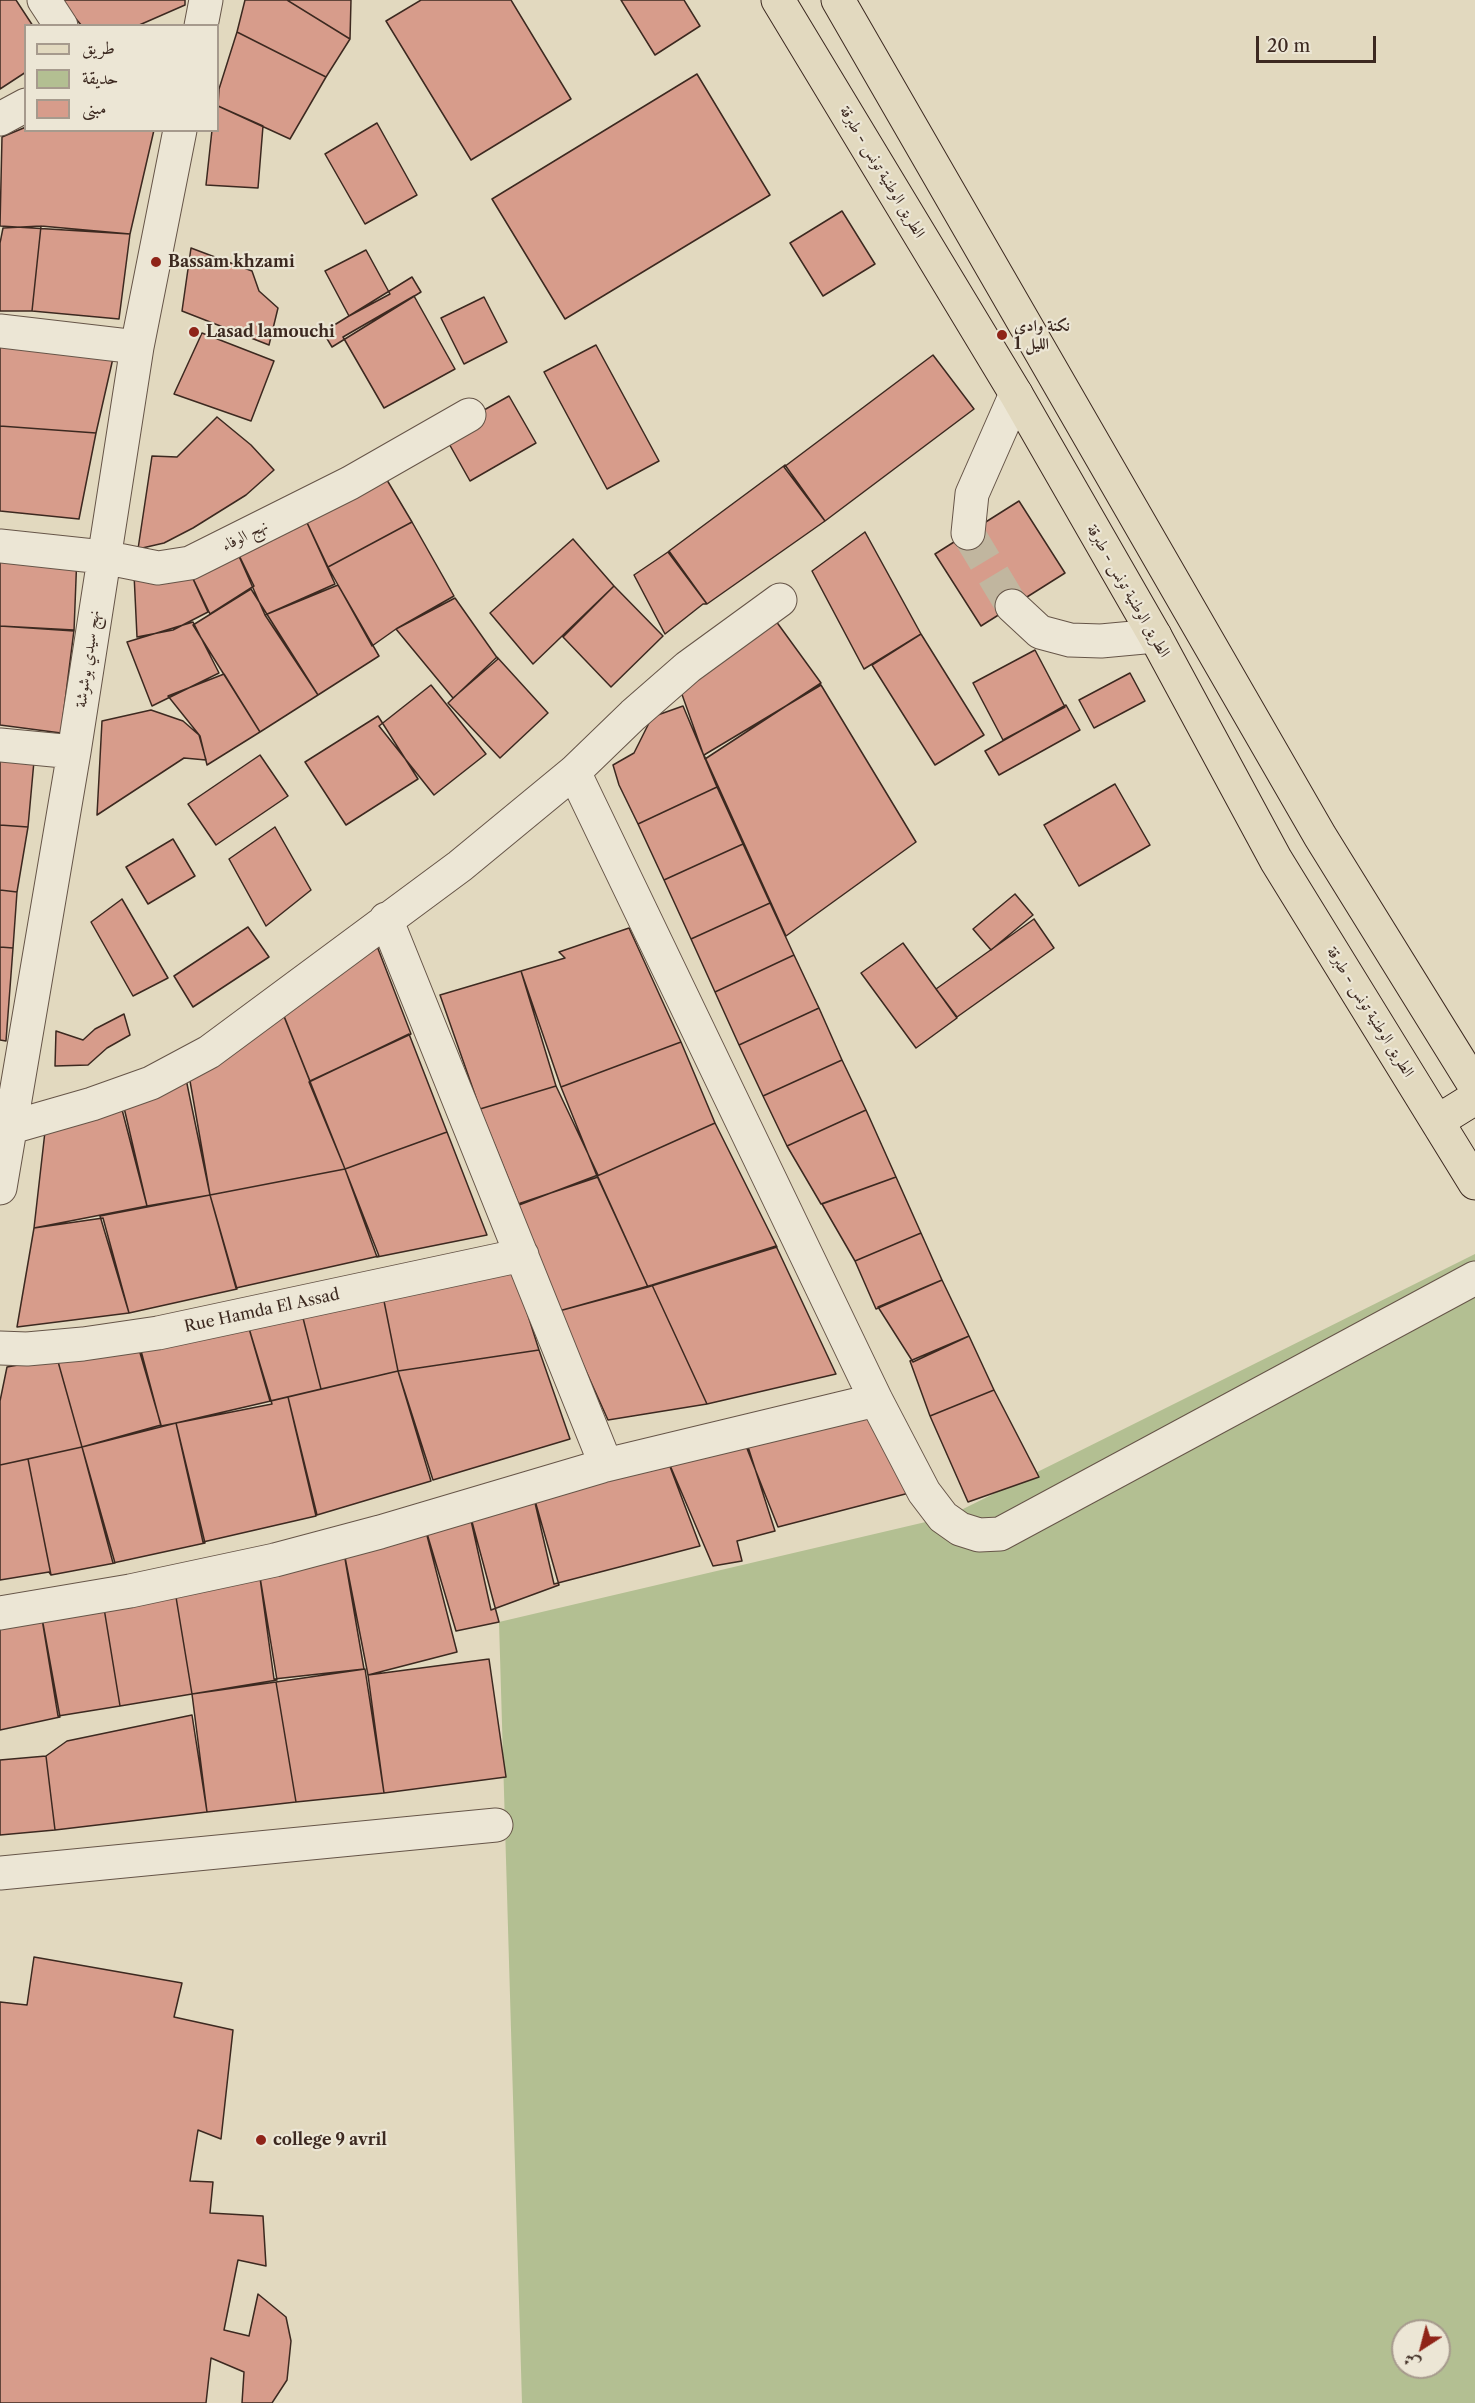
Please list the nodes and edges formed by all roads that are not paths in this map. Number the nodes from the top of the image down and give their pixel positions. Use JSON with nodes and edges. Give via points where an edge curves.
{"nodes":[{"id":1,"x":44,"y":0,"type":"edge"},
{"id":2,"x":206,"y":0,"type":"edge"},
{"id":3,"x":778,"y":0,"type":"edge"},
{"id":4,"x":837,"y":0,"type":"edge"},
{"id":5,"x":60,"y":24,"type":"edge"},
{"id":6,"x":201,"y":24,"type":"edge"},
{"id":7,"x":24,"y":106,"type":"edge"},
{"id":8,"x":0,"y":118,"type":"edge"},
{"id":9,"x":180,"y":132,"type":"edge"},
{"id":10,"x":0,"y":331,"type":"edge"},
{"id":11,"x":137,"y":347,"type":"junction"},
{"id":12,"x":1016,"y":394,"type":"junction"},
{"id":13,"x":469,"y":415,"type":"dead end"},
{"id":14,"x":968,"y":533,"type":"tunnel mouth"},
{"id":15,"x":0,"y":546,"type":"edge"},
{"id":16,"x":103,"y":557,"type":"junction"},
{"id":17,"x":780,"y":600,"type":"dead end"},
{"id":18,"x":1012,"y":606,"type":"tunnel mouth"},
{"id":19,"x":1155,"y":636,"type":"junction"},
{"id":20,"x":0,"y":745,"type":"edge"},
{"id":21,"x":74,"y":752,"type":"junction"},
{"id":22,"x":574,"y":772,"type":"junction"},
{"id":23,"x":386,"y":919,"type":"junction"},
{"id":24,"x":1475,"y":1086,"type":"edge"},
{"id":25,"x":1475,"y":1098,"type":"edge"},
{"id":26,"x":1438,"y":1121,"type":"junction"},
{"id":27,"x":12,"y":1127,"type":"junction"},
{"id":28,"x":1475,"y":1183,"type":"edge"},
{"id":29,"x":0,"y":1188,"type":"edge"},
{"id":30,"x":522,"y":1255,"type":"junction"},
{"id":31,"x":1475,"y":1278,"type":"edge"},
{"id":32,"x":0,"y":1348,"type":"edge"},
{"id":33,"x":876,"y":1400,"type":"junction"},
{"id":34,"x":606,"y":1465,"type":"junction"},
{"id":35,"x":0,"y":1613,"type":"edge"},
{"id":36,"x":496,"y":1825,"type":"dead end"},
{"id":37,"x":0,"y":1873,"type":"edge"}],
"edges":[{"from":1,"to":5,"type":"street"},
{"from":2,"to":6,"type":"street"},
{"from":3,"to":12,"type":"main road","name":"الطريق الوطنية تونس - طبرقة"},
{"from":4,"to":24,"type":"main road","via":[[1320,836]]},
{"from":7,"to":8,"type":"street"},
{"from":9,"to":11,"type":"street","name":"نهج سيدي بوشوشة"},
{"from":10,"to":11,"type":"street"},
{"from":11,"to":16,"type":"street","name":"نهج سيدي بوشوشة"},
{"from":12,"to":14,"type":"street","via":[[972,494]]},
{"from":12,"to":19,"type":"main road","name":"الطريق الوطنية تونس - طبرقة"},
{"from":13,"to":16,"type":"street","name":"نهج الوفاء","via":[[350,483],[190,563],[158,568]]},
{"from":15,"to":16,"type":"street","name":"نهج الوفاء"},
{"from":16,"to":21,"type":"street","name":"نهج سيدي بوشوشة"},
{"from":17,"to":22,"type":"street","via":[[688,667]]},
{"from":18,"to":19,"type":"street","via":[[1040,632],[1070,640]]},
{"from":19,"to":26,"type":"main road","name":"الطريق الوطنية تونس - طبرقة","via":[[1276,860]]},
{"from":20,"to":21,"type":"street"},
{"from":21,"to":27,"type":"street","name":"نهج سيدي بوشوشة"},
{"from":22,"to":23,"type":"street","via":[[460,866]]},
{"from":22,"to":33,"type":"street"},
{"from":23,"to":27,"type":"street","via":[[209,1052],[151,1083]]},
{"from":23,"to":30,"type":"street"},
{"from":25,"to":26,"type":"main road"},
{"from":26,"to":28,"type":"main road","name":"الطريق الوطنية تونس - طبرقة"},
{"from":27,"to":29,"type":"street","name":"نهج سيدي بوشوشة"},
{"from":30,"to":32,"type":"street","name":"Rue Hamda El Assad","via":[[158,1333],[83,1344]]},
{"from":30,"to":34,"type":"street"},
{"from":31,"to":33,"type":"street","via":[[1000,1534],[979,1535],[960,1529],[943,1517],[924,1492]]},
{"from":33,"to":34,"type":"street"},
{"from":34,"to":35,"type":"street","via":[[275,1560]]},
{"from":36,"to":37,"type":"street"}]}
